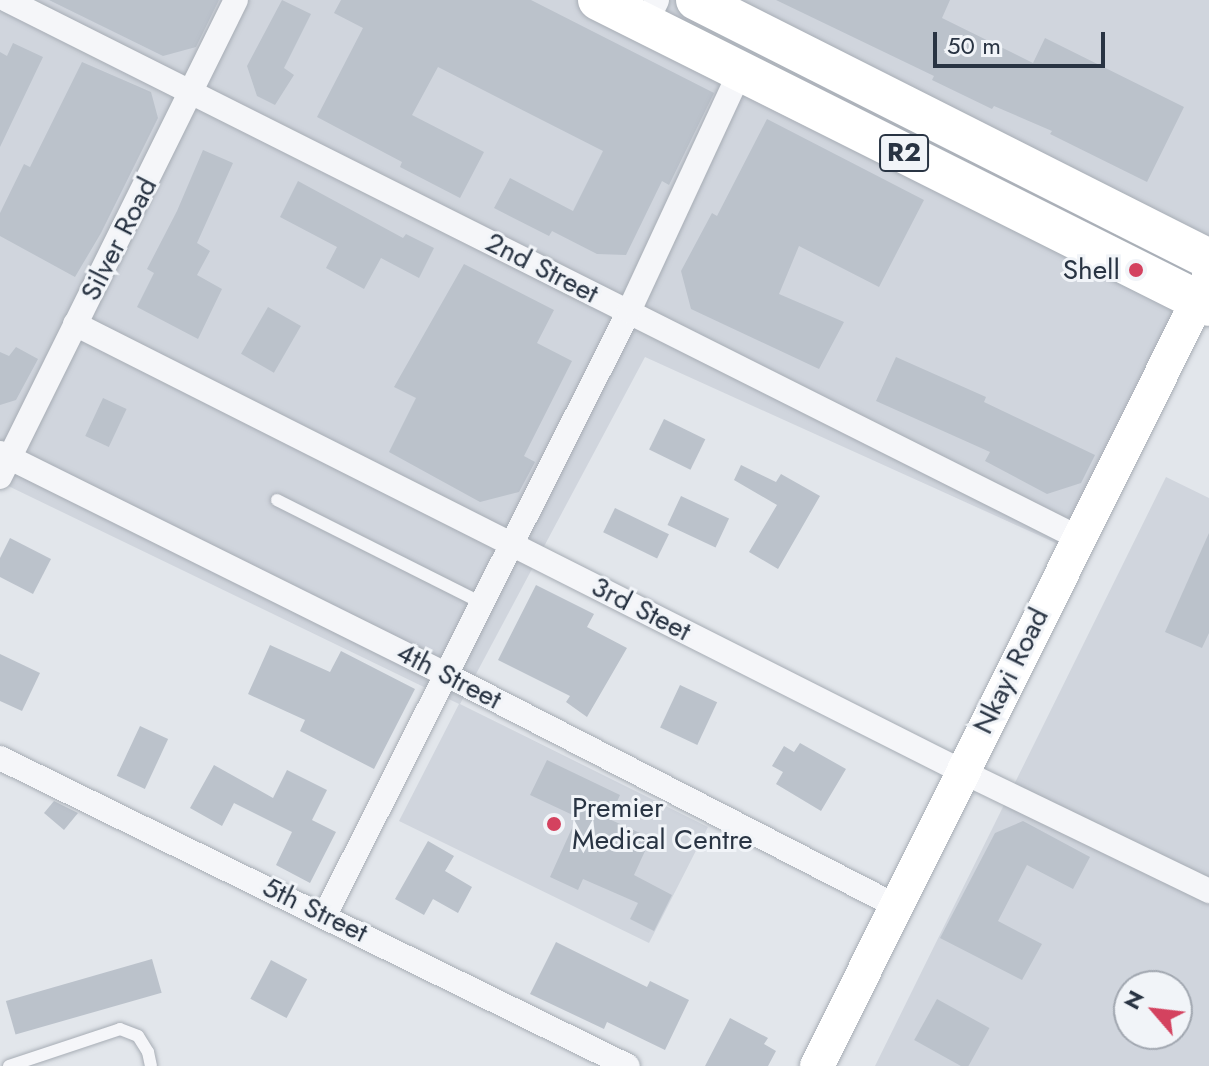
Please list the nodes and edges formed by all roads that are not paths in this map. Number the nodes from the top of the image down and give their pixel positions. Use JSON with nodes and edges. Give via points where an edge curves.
{"nodes":[{"id":1,"x":7,"y":0,"type":"edge"},
{"id":2,"x":236,"y":0,"type":"edge"},
{"id":3,"x":598,"y":0,"type":"edge"},
{"id":4,"x":696,"y":0,"type":"edge"},
{"id":5,"x":651,"y":12,"type":"edge"},
{"id":6,"x":740,"y":72,"type":"junction"},
{"id":7,"x":193,"y":93,"type":"junction"},
{"id":8,"x":1026,"y":167,"type":"junction"},
{"id":9,"x":1007,"y":205,"type":"junction"},
{"id":10,"x":1143,"y":225,"type":"junction"},
{"id":11,"x":1209,"y":259,"type":"edge"},
{"id":12,"x":1123,"y":263,"type":"junction"},
{"id":13,"x":1205,"y":295,"type":"edge"},
{"id":14,"x":629,"y":311,"type":"junction"},
{"id":15,"x":75,"y":324,"type":"junction"},
{"id":16,"x":3,"y":463,"type":"edge"},
{"id":17,"x":277,"y":500,"type":"dead end"},
{"id":18,"x":1077,"y":537,"type":"junction"},
{"id":19,"x":514,"y":544,"type":"junction"},
{"id":20,"x":482,"y":603,"type":"junction"},
{"id":21,"x":445,"y":674,"type":"junction"},
{"id":22,"x":0,"y":758,"type":"edge"},
{"id":23,"x":961,"y":771,"type":"junction"},
{"id":24,"x":1209,"y":891,"type":"edge"},
{"id":25,"x":894,"y":905,"type":"junction"},
{"id":26,"x":325,"y":915,"type":"junction"},
{"id":27,"x":9,"y":1066,"type":"edge"},
{"id":28,"x":151,"y":1066,"type":"edge"},
{"id":29,"x":628,"y":1066,"type":"edge"},
{"id":30,"x":817,"y":1066,"type":"edge"}],
"edges":[{"from":1,"to":7,"type":"street","name":"2nd Street"},
{"from":2,"to":7,"type":"street","name":"Silver Road"},
{"from":3,"to":5,"type":"highway","number":"R2"},
{"from":4,"to":8,"type":"highway","number":"R2"},
{"from":5,"to":6,"type":"highway","number":"R2"},
{"from":6,"to":9,"type":"highway","number":"R2"},
{"from":6,"to":14,"type":"street"},
{"from":7,"to":14,"type":"street","name":"2nd Street"},
{"from":7,"to":15,"type":"street","name":"Silver Road"},
{"from":8,"to":9,"type":"highway"},
{"from":8,"to":10,"type":"highway","number":"R2"},
{"from":9,"to":12,"type":"highway","number":"R2"},
{"from":10,"to":11,"type":"highway","number":"R2"},
{"from":10,"to":12,"type":"highway"},
{"from":12,"to":13,"type":"highway","number":"R2"},
{"from":13,"to":18,"type":"main road","name":"Nkayi Road"},
{"from":14,"to":18,"type":"street","name":"2nd Street"},
{"from":14,"to":19,"type":"street"},
{"from":15,"to":16,"type":"street","name":"Silver Road"},
{"from":15,"to":19,"type":"street","name":"3rd Steet"},
{"from":16,"to":21,"type":"street","name":"4th Street"},
{"from":17,"to":20,"type":"lane"},
{"from":18,"to":23,"type":"main road","name":"Nkayi Road"},
{"from":19,"to":20,"type":"street"},
{"from":19,"to":23,"type":"street","name":"3rd Steet"},
{"from":20,"to":21,"type":"street"},
{"from":21,"to":25,"type":"street","name":"4th Street"},
{"from":21,"to":26,"type":"street"},
{"from":22,"to":26,"type":"street","name":"5th Street"},
{"from":23,"to":24,"type":"street","name":"3rd Steet"},
{"from":23,"to":25,"type":"main road","name":"Nkayi Road"},
{"from":25,"to":30,"type":"main road","name":"Nkayi Road"},
{"from":26,"to":29,"type":"street","name":"5th Street"},
{"from":27,"to":28,"type":"lane","via":[[120,1029],[138,1036]]}]}
